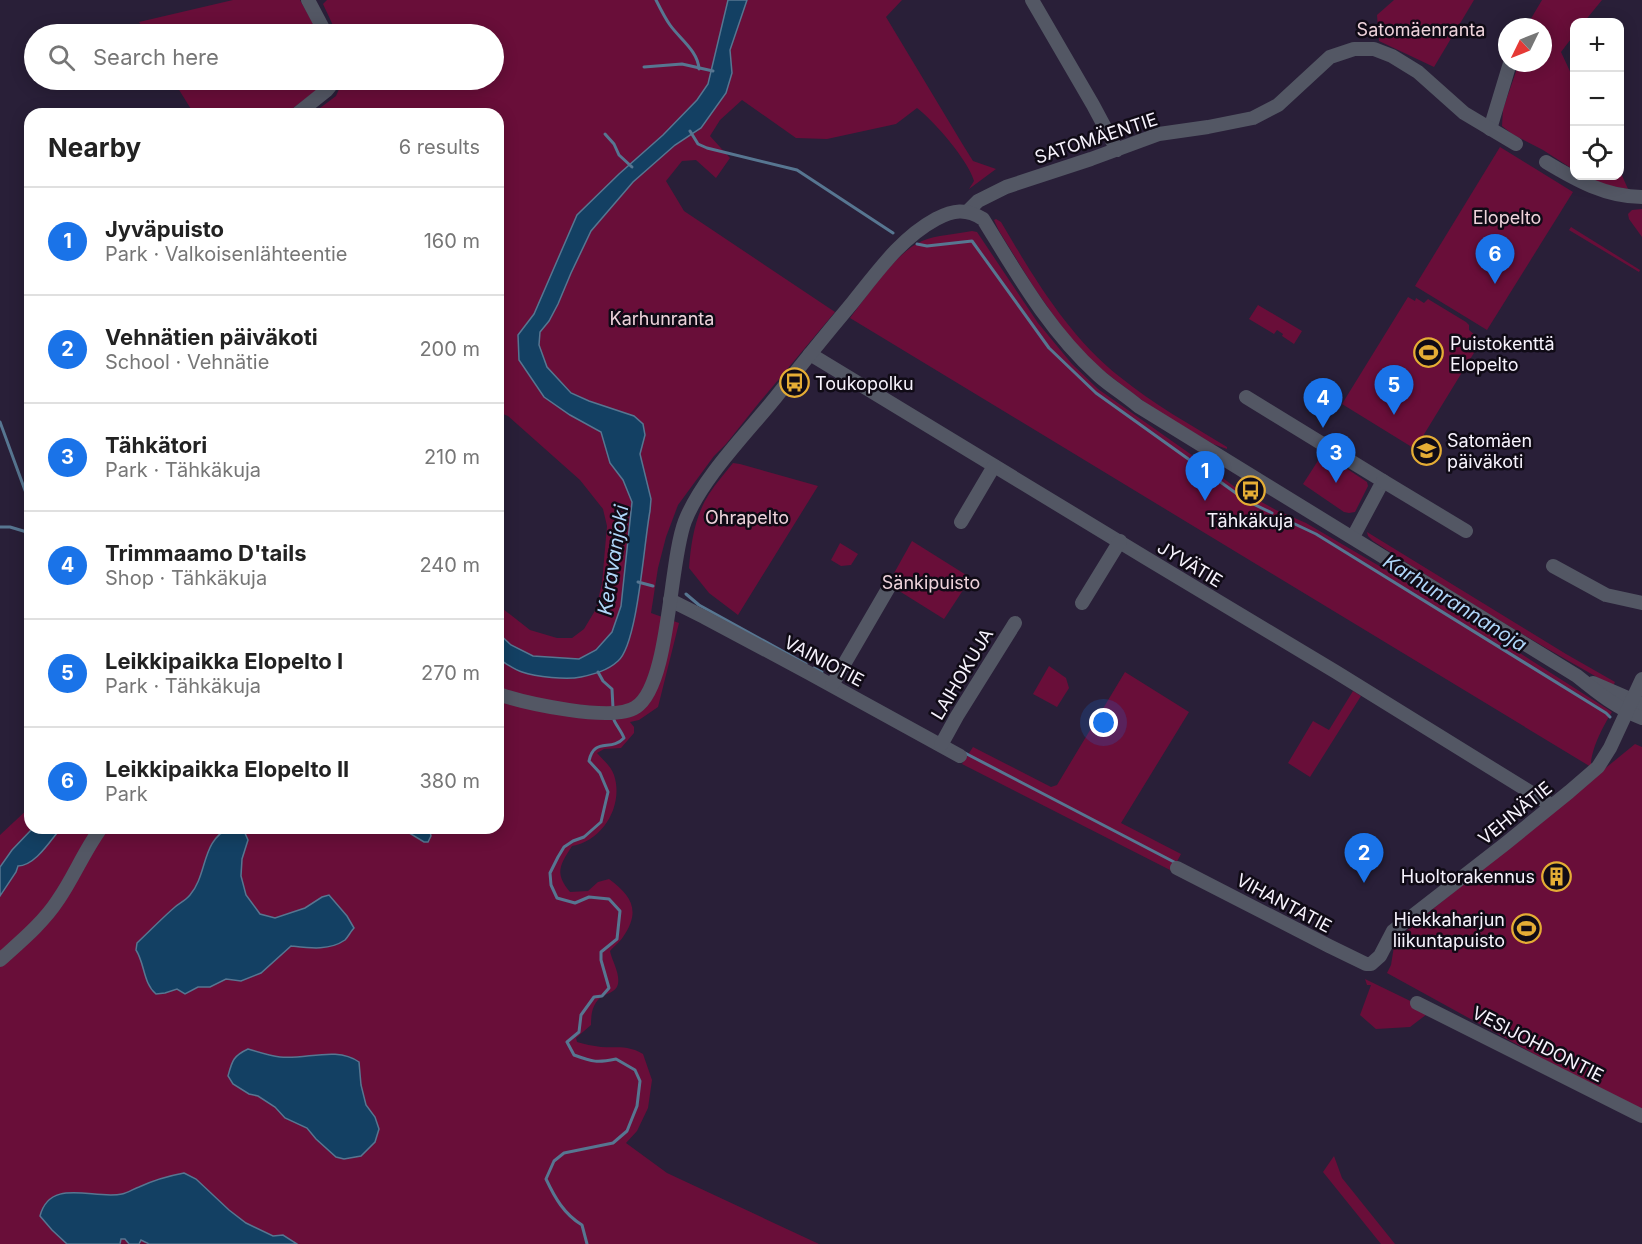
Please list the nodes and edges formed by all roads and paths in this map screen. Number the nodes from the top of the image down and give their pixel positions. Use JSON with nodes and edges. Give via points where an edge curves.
{"nodes":[{"id":1,"x":308,"y":0,"type":"edge"},
{"id":2,"x":1032,"y":0,"type":"edge"},
{"id":3,"x":321,"y":24,"type":"edge"},
{"id":4,"x":1507,"y":72,"type":"edge"},
{"id":5,"x":327,"y":90,"type":"edge"},
{"id":6,"x":304,"y":108,"type":"edge"},
{"id":7,"x":1490,"y":129,"type":"junction"},
{"id":8,"x":1516,"y":144,"type":"dead end"},
{"id":9,"x":1118,"y":150,"type":"junction"},
{"id":10,"x":1546,"y":162,"type":"dead end"},
{"id":11,"x":1642,"y":197,"type":"edge"},
{"id":12,"x":967,"y":212,"type":"junction"},
{"id":13,"x":810,"y":354,"type":"junction"},
{"id":14,"x":1246,"y":398,"type":"dead end"},
{"id":15,"x":994,"y":466,"type":"junction"},
{"id":16,"x":1383,"y":481,"type":"junction"},
{"id":17,"x":961,"y":522,"type":"dead end"},
{"id":18,"x":1466,"y":531,"type":"dead end"},
{"id":19,"x":1353,"y":537,"type":"junction"},
{"id":20,"x":1120,"y":541,"type":"junction"},
{"id":21,"x":1553,"y":566,"type":"dead end"},
{"id":22,"x":889,"y":587,"type":"dead end"},
{"id":23,"x":670,"y":600,"type":"junction"},
{"id":24,"x":1082,"y":603,"type":"dead end"},
{"id":25,"x":1642,"y":603,"type":"edge"},
{"id":26,"x":1015,"y":623,"type":"dead end"},
{"id":27,"x":1642,"y":679,"type":"edge"},
{"id":28,"x":832,"y":685,"type":"junction"},
{"id":29,"x":504,"y":696,"type":"edge"},
{"id":30,"x":1634,"y":705,"type":"edge"},
{"id":31,"x":1642,"y":718,"type":"edge"},
{"id":32,"x":941,"y":745,"type":"junction"},
{"id":33,"x":960,"y":756,"type":"dead end"},
{"id":34,"x":1551,"y":806,"type":"junction"},
{"id":35,"x":98,"y":834,"type":"edge"},
{"id":36,"x":1178,"y":868,"type":"dead end"},
{"id":37,"x":0,"y":960,"type":"edge"},
{"id":38,"x":1375,"y":961,"type":"joint"},
{"id":39,"x":1417,"y":1003,"type":"dead end"},
{"id":40,"x":1642,"y":1116,"type":"edge"}],
"edges":[{"from":1,"to":3,"type":"street"},
{"from":2,"to":9,"type":"street"},
{"from":4,"to":7,"type":"street"},
{"from":5,"to":6,"type":"street"},
{"from":7,"to":8,"type":"street","name":"SATOMÄENTIE"},
{"from":7,"to":9,"type":"street","name":"SATOMÄENTIE","via":[[1451,103],[1418,72],[1392,56],[1366,48],[1330,57],[1278,105],[1253,118],[1159,134]]},
{"from":9,"to":12,"type":"street","name":"SATOMÄENTIE","via":[[1006,187],[978,201]]},
{"from":10,"to":11,"type":"street","via":[[1612,194]]},
{"from":12,"to":13,"type":"street","via":[[956,211],[934,220],[896,250]]},
{"from":12,"to":19,"type":"street","via":[[983,219],[1044,314],[1098,375],[1138,406]]},
{"from":13,"to":15,"type":"street","name":"JYVÄTIE"},
{"from":13,"to":23,"type":"street","via":[[693,503],[676,557]]},
{"from":14,"to":16,"type":"street"},
{"from":15,"to":17,"type":"street"},
{"from":15,"to":20,"type":"street","name":"JYVÄTIE"},
{"from":16,"to":18,"type":"street"},
{"from":16,"to":19,"type":"street"},
{"from":19,"to":30,"type":"street","via":[[1577,676],[1604,697]]},
{"from":20,"to":24,"type":"street"},
{"from":20,"to":34,"type":"street","name":"JYVÄTIE"},
{"from":21,"to":25,"type":"street","via":[[1606,595]]},
{"from":22,"to":28,"type":"street"},
{"from":23,"to":28,"type":"street","name":"VAINIOTIE"},
{"from":23,"to":29,"type":"street","via":[[653,683],[642,703],[631,710],[599,713]]},
{"from":26,"to":32,"type":"street","name":"LAIHOKUJA"},
{"from":27,"to":30,"type":"street","name":"VEHNÄTIE"},
{"from":28,"to":32,"type":"street","name":"VAINIOTIE"},
{"from":30,"to":31,"type":"street"},
{"from":30,"to":34,"type":"street","name":"VEHNÄTIE","via":[[1598,767]]},
{"from":32,"to":33,"type":"street","name":"VAINIOTIE"},
{"from":34,"to":38,"type":"street","name":"VEHNÄTIE","via":[[1393,931]]},
{"from":35,"to":37,"type":"street","via":[[59,900]]},
{"from":36,"to":38,"type":"street","name":"VIHANTATIE","via":[[1366,964]]},
{"from":39,"to":40,"type":"street","name":"VESIJOHDONTIE"}]}
